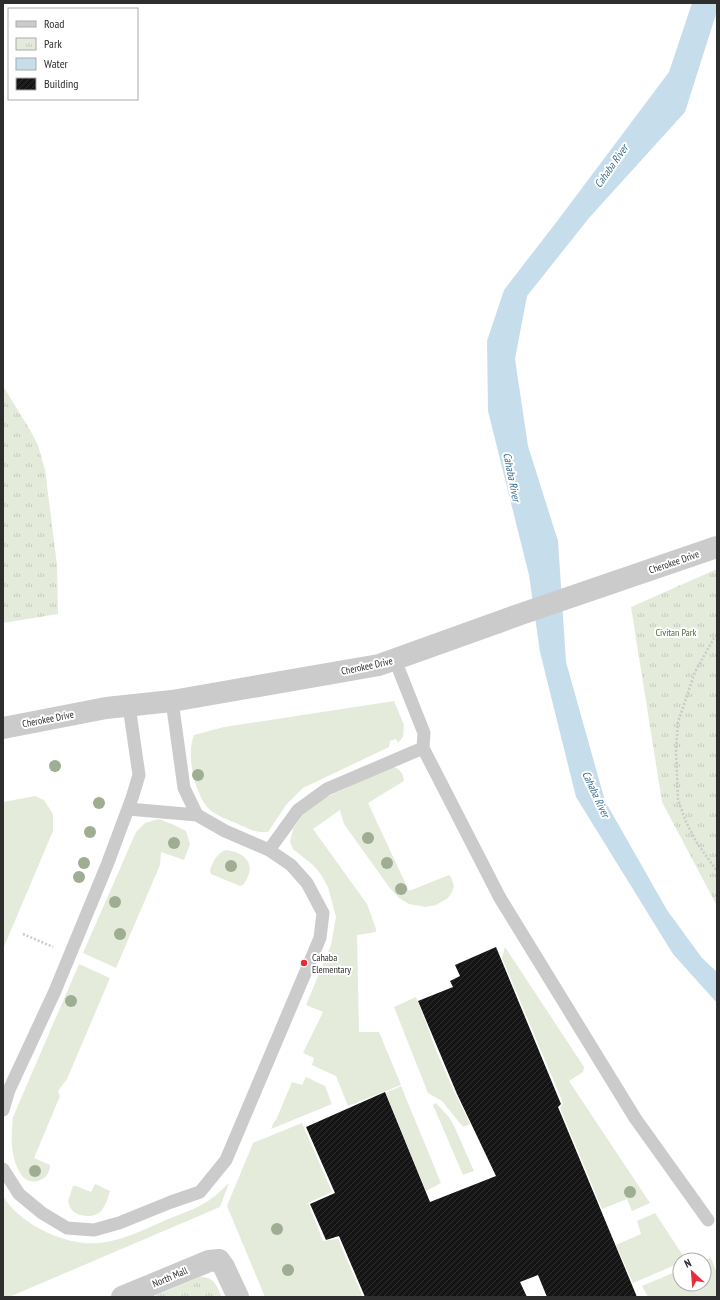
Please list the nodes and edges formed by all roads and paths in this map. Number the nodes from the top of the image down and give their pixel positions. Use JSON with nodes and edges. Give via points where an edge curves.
{"nodes":[{"id":1,"x":717,"y":547,"type":"edge"},
{"id":2,"x":717,"y":635,"type":"edge"},
{"id":3,"x":395,"y":660,"type":"junction"},
{"id":4,"x":172,"y":701,"type":"junction"},
{"id":5,"x":129,"y":706,"type":"junction"},
{"id":6,"x":3,"y":728,"type":"edge"},
{"id":7,"x":418,"y":750,"type":"junction"},
{"id":8,"x":128,"y":809,"type":"junction"},
{"id":9,"x":197,"y":815,"type":"junction"},
{"id":10,"x":269,"y":850,"type":"junction"},
{"id":11,"x":717,"y":872,"type":"edge"},
{"id":12,"x":23,"y":934,"type":"dead end"},
{"id":13,"x":70,"y":954,"type":"junction"},
{"id":14,"x":3,"y":1110,"type":"edge"},
{"id":15,"x":3,"y":1169,"type":"edge"},
{"id":16,"x":708,"y":1220,"type":"dead end"},
{"id":17,"x":122,"y":1297,"type":"edge"},
{"id":18,"x":238,"y":1297,"type":"edge"}],
"edges":[{"from":1,"to":3,"type":"street","name":"Cherokee Drive"},
{"from":2,"to":11,"type":"path","via":[[695,672],[678,722],[676,750],[678,800],[697,843]]},
{"from":3,"to":4,"type":"street","name":"Cherokee Drive","via":[[379,665]]},
{"from":3,"to":7,"type":"lane","via":[[424,733]]},
{"from":4,"to":5,"type":"street","name":"Cherokee Drive"},
{"from":4,"to":9,"type":"lane","via":[[184,788]]},
{"from":5,"to":6,"type":"street","name":"Cherokee Drive"},
{"from":5,"to":8,"type":"lane","via":[[139,775]]},
{"from":7,"to":10,"type":"lane","via":[[328,789],[298,810]]},
{"from":7,"to":16,"type":"lane","via":[[500,898],[635,1118]]},
{"from":8,"to":9,"type":"lane"},
{"from":8,"to":13,"type":"lane"},
{"from":9,"to":10,"type":"lane","via":[[225,831]]},
{"from":10,"to":15,"type":"lane","via":[[291,865],[308,883],[322,913],[320,938],[226,1160],[200,1192],[120,1223],[94,1230],[66,1228],[19,1194]]},
{"from":12,"to":13,"type":"path"},
{"from":13,"to":14,"type":"lane"},
{"from":17,"to":18,"type":"street","name":"North Mall","via":[[209,1261],[219,1260]]}]}
